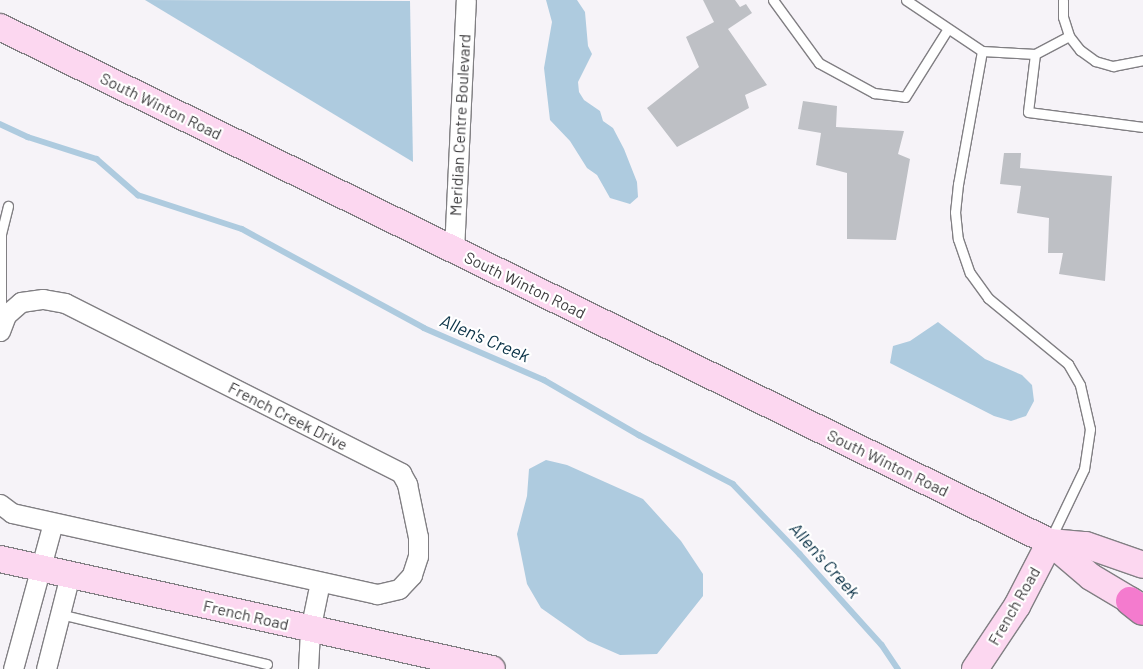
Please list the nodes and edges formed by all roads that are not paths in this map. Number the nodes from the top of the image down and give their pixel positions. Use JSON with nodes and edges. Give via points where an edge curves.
{"nodes":[{"id":1,"x":466,"y":0,"type":"edge"},
{"id":2,"x":773,"y":0,"type":"edge"},
{"id":3,"x":906,"y":0,"type":"edge"},
{"id":4,"x":1063,"y":0,"type":"edge"},
{"id":5,"x":0,"y":27,"type":"edge"},
{"id":6,"x":947,"y":30,"type":"junction"},
{"id":7,"x":1069,"y":36,"type":"junction"},
{"id":8,"x":982,"y":51,"type":"junction"},
{"id":9,"x":1035,"y":54,"type":"junction"},
{"id":10,"x":1143,"y":60,"type":"edge"},
{"id":11,"x":1143,"y":127,"type":"edge"},
{"id":12,"x":8,"y":206,"type":"dead end"},
{"id":13,"x":454,"y":251,"type":"junction"},
{"id":14,"x":0,"y":327,"type":"edge"},
{"id":15,"x":0,"y":504,"type":"edge"},
{"id":16,"x":53,"y":523,"type":"junction"},
{"id":17,"x":1050,"y":542,"type":"junction"},
{"id":18,"x":0,"y":559,"type":"edge"},
{"id":19,"x":1143,"y":565,"type":"edge"},
{"id":20,"x":40,"y":568,"type":"junction"},
{"id":21,"x":70,"y":575,"type":"junction"},
{"id":22,"x":320,"y":582,"type":"junction"},
{"id":23,"x":1139,"y":607,"type":"edge"},
{"id":24,"x":60,"y":614,"type":"junction"},
{"id":25,"x":310,"y":630,"type":"junction"},
{"id":26,"x":267,"y":664,"type":"dead end"},
{"id":27,"x":13,"y":669,"type":"edge"},
{"id":28,"x":46,"y":669,"type":"edge"},
{"id":29,"x":308,"y":669,"type":"edge"},
{"id":30,"x":492,"y":669,"type":"edge"},
{"id":31,"x":975,"y":669,"type":"edge"}],
"edges":[{"from":1,"to":13,"type":"street","name":"Meridian Centre Boulevard"},
{"from":2,"to":6,"type":"lane","via":[[819,63],[874,93],[905,97]]},
{"from":3,"to":6,"type":"lane"},
{"from":4,"to":7,"type":"lane","via":[[1063,18]]},
{"from":5,"to":13,"type":"main road","name":"South Winton Road"},
{"from":6,"to":8,"type":"lane"},
{"from":7,"to":9,"type":"lane"},
{"from":7,"to":10,"type":"lane","via":[[1095,61],[1113,66]]},
{"from":8,"to":9,"type":"lane"},
{"from":8,"to":17,"type":"lane","via":[[958,184],[955,212],[958,239],[970,273],[988,298],[1068,364],[1080,385],[1090,429],[1084,470]]},
{"from":9,"to":11,"type":"lane","via":[[1028,112]]},
{"from":12,"to":14,"type":"lane","via":[[1,234]]},
{"from":13,"to":17,"type":"main road","name":"South Winton Road"},
{"from":14,"to":22,"type":"street","name":"French Creek Drive","via":[[12,307],[22,302],[43,299],[65,303],[401,473],[407,484],[418,537],[418,556],[412,575],[399,589],[376,594]]},
{"from":15,"to":16,"type":"street","name":"French Creek Drive","via":[[12,514]]},
{"from":16,"to":20,"type":"street"},
{"from":16,"to":22,"type":"street","name":"French Creek Drive"},
{"from":17,"to":19,"type":"main road","name":"South Winton Road","via":[[1086,544]]},
{"from":17,"to":23,"type":"main road","name":"South Winton Road","via":[[1076,566]]},
{"from":17,"to":31,"type":"main road","name":"French Road","via":[[1017,606]]},
{"from":18,"to":20,"type":"main road","name":"French Road"},
{"from":20,"to":21,"type":"main road","name":"French Road"},
{"from":20,"to":27,"type":"street"},
{"from":21,"to":24,"type":"street"},
{"from":21,"to":25,"type":"main road","name":"French Road"},
{"from":22,"to":25,"type":"street"},
{"from":24,"to":26,"type":"lane"},
{"from":24,"to":28,"type":"street"},
{"from":25,"to":29,"type":"street"},
{"from":25,"to":30,"type":"main road","name":"French Road"}]}
